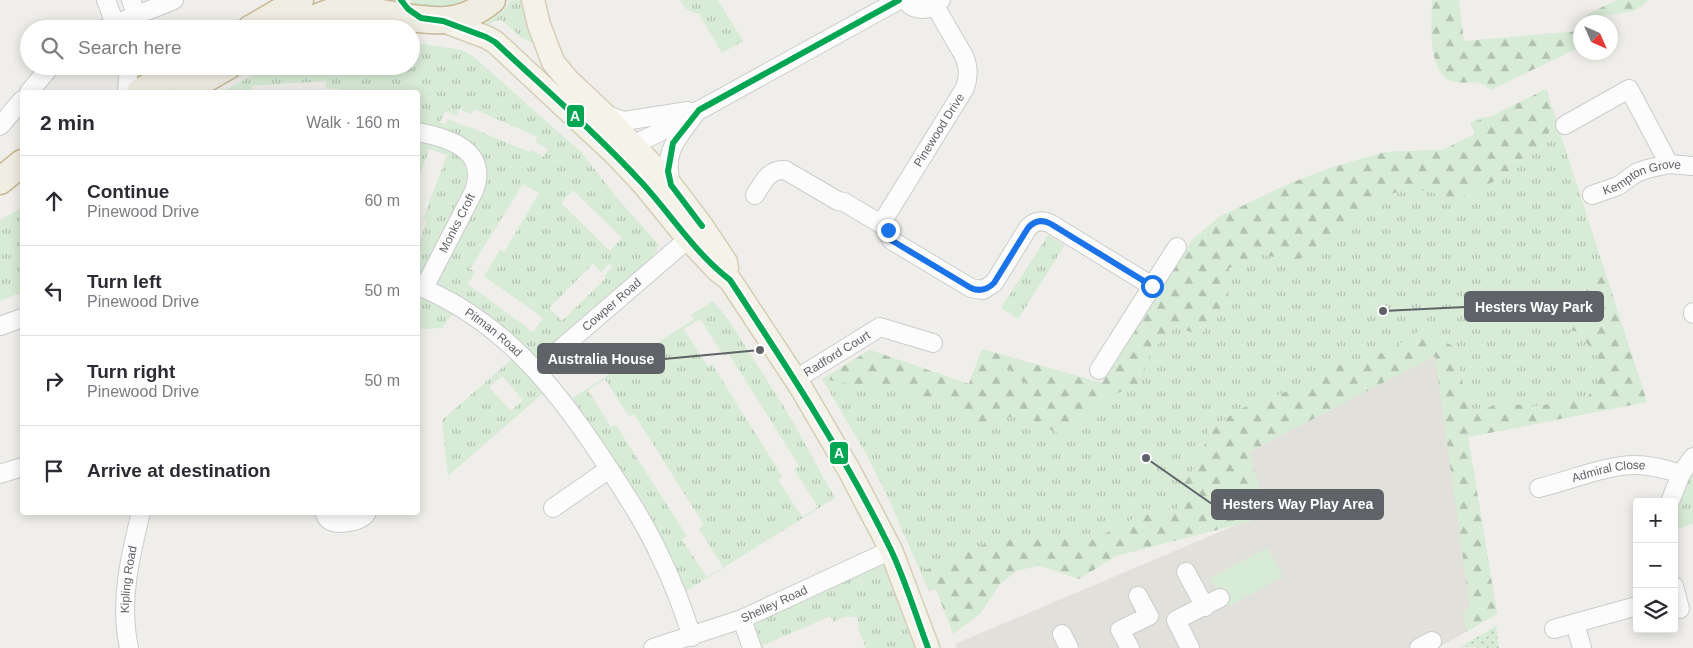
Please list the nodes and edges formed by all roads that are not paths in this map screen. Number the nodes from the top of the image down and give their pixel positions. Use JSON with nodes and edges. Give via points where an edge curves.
{"nodes":[{"id":1,"x":106,"y":0,"type":"edge"},
{"id":2,"x":174,"y":0,"type":"edge"},
{"id":3,"x":300,"y":0,"type":"edge"},
{"id":4,"x":400,"y":0,"type":"edge"},
{"id":5,"x":492,"y":0,"type":"edge"},
{"id":6,"x":533,"y":0,"type":"edge"},
{"id":7,"x":899,"y":0,"type":"edge"},
{"id":8,"x":905,"y":0,"type":"edge"},
{"id":9,"x":938,"y":3,"type":"edge"},
{"id":10,"x":136,"y":15,"type":"edge"},
{"id":11,"x":110,"y":20,"type":"edge"},
{"id":12,"x":266,"y":20,"type":"edge"},
{"id":13,"x":310,"y":20,"type":"edge"},
{"id":14,"x":432,"y":20,"type":"junction"},
{"id":15,"x":43,"y":75,"type":"edge"},
{"id":16,"x":128,"y":75,"type":"edge"},
{"id":17,"x":169,"y":75,"type":"edge"},
{"id":18,"x":212,"y":75,"type":"edge"},
{"id":19,"x":31,"y":90,"type":"edge"},
{"id":20,"x":127,"y":90,"type":"edge"},
{"id":21,"x":143,"y":90,"type":"edge"},
{"id":22,"x":186,"y":90,"type":"edge"},
{"id":23,"x":20,"y":102,"type":"edge"},
{"id":24,"x":699,"y":110,"type":"junction"},
{"id":25,"x":1565,"y":125,"type":"dead end"},
{"id":26,"x":0,"y":126,"type":"edge"},
{"id":27,"x":420,"y":132,"type":"edge"},
{"id":28,"x":620,"y":133,"type":"junction"},
{"id":29,"x":1669,"y":164,"type":"junction"},
{"id":30,"x":20,"y":165,"type":"edge"},
{"id":31,"x":1693,"y":166,"type":"edge"},
{"id":32,"x":0,"y":181,"type":"edge"},
{"id":33,"x":671,"y":185,"type":"junction"},
{"id":34,"x":20,"y":186,"type":"edge"},
{"id":35,"x":1592,"y":194,"type":"dead end"},
{"id":36,"x":0,"y":195,"type":"edge"},
{"id":37,"x":755,"y":195,"type":"dead end"},
{"id":38,"x":881,"y":224,"type":"junction"},
{"id":39,"x":688,"y":239,"type":"junction"},
{"id":40,"x":1177,"y":247,"type":"dead end"},
{"id":41,"x":730,"y":280,"type":"junction"},
{"id":42,"x":1152,"y":286,"type":"junction"},
{"id":43,"x":421,"y":287,"type":"edge"},
{"id":44,"x":20,"y":319,"type":"edge"},
{"id":45,"x":0,"y":326,"type":"edge"},
{"id":46,"x":934,"y":343,"type":"dead end"},
{"id":47,"x":536,"y":370,"type":"junction"},
{"id":48,"x":1100,"y":370,"type":"dead end"},
{"id":49,"x":796,"y":380,"type":"junction"},
{"id":50,"x":1693,"y":457,"type":"edge"},
{"id":51,"x":20,"y":468,"type":"edge"},
{"id":52,"x":609,"y":469,"type":"junction"},
{"id":53,"x":0,"y":474,"type":"edge"},
{"id":54,"x":1681,"y":474,"type":"junction"},
{"id":55,"x":1539,"y":488,"type":"dead end"},
{"id":56,"x":1672,"y":498,"type":"edge"},
{"id":57,"x":553,"y":508,"type":"dead end"},
{"id":58,"x":140,"y":515,"type":"edge"},
{"id":59,"x":326,"y":515,"type":"edge"},
{"id":60,"x":366,"y":515,"type":"edge"},
{"id":61,"x":891,"y":550,"type":"junction"},
{"id":62,"x":1186,"y":572,"type":"dead end"},
{"id":63,"x":1138,"y":596,"type":"dead end"},
{"id":64,"x":1220,"y":598,"type":"dead end"},
{"id":65,"x":1204,"y":607,"type":"junction"},
{"id":66,"x":1633,"y":607,"type":"edge"},
{"id":67,"x":742,"y":619,"type":"junction"},
{"id":68,"x":1575,"y":623,"type":"junction"},
{"id":69,"x":1554,"y":629,"type":"dead end"},
{"id":70,"x":692,"y":637,"type":"junction"},
{"id":71,"x":129,"y":648,"type":"edge"},
{"id":72,"x":653,"y":648,"type":"edge"},
{"id":73,"x":752,"y":648,"type":"edge"},
{"id":74,"x":928,"y":648,"type":"edge"},
{"id":75,"x":1130,"y":648,"type":"edge"},
{"id":76,"x":1190,"y":648,"type":"edge"},
{"id":77,"x":1582,"y":648,"type":"edge"}],
"edges":[{"from":1,"to":11,"type":"street"},
{"from":2,"to":10,"type":"street"},
{"from":3,"to":12,"type":"highway"},
{"from":4,"to":14,"type":"highway","via":[[408,9]]},
{"from":5,"to":14,"type":"highway","via":[[464,17]]},
{"from":6,"to":28,"type":"main road","via":[[553,62]]},
{"from":7,"to":24,"type":"street"},
{"from":8,"to":9,"type":"street","via":[[921,9]]},
{"from":9,"to":38,"type":"street","name":"Pinewood Drive","via":[[967,63],[968,80]]},
{"from":13,"to":14,"type":"highway","via":[[341,10],[359,10]]},
{"from":14,"to":28,"type":"main road","via":[[495,42]]},
{"from":15,"to":19,"type":"street"},
{"from":16,"to":20,"type":"street"},
{"from":17,"to":21,"type":"highway"},
{"from":18,"to":22,"type":"highway"},
{"from":23,"to":26,"type":"street"},
{"from":24,"to":28,"type":"street"},
{"from":24,"to":28,"type":"street"},
{"from":24,"to":33,"type":"street","via":[[673,143],[668,171]]},
{"from":25,"to":29,"type":"street","via":[[1629,89]]},
{"from":27,"to":43,"type":"street","name":"Monks Croft","via":[[463,147],[474,160],[478,177],[474,191]]},
{"from":28,"to":33,"type":"main road"},
{"from":28,"to":39,"type":"main road","via":[[645,186]]},
{"from":29,"to":31,"type":"street","name":"Kempton Grove"},
{"from":29,"to":35,"type":"street","name":"Kempton Grove","via":[[1647,169],[1618,186]]},
{"from":30,"to":32,"type":"highway"},
{"from":33,"to":41,"type":"main road","via":[[726,262]]},
{"from":34,"to":36,"type":"highway"},
{"from":37,"to":38,"type":"street","via":[[769,174],[784,170]]},
{"from":38,"to":42,"type":"street","via":[[888,230],[891,240],[975,290],[990,286],[1028,228],[1043,221]]},
{"from":39,"to":41,"type":"main road"},
{"from":39,"to":47,"type":"street","name":"Cowper Road"},
{"from":40,"to":42,"type":"street"},
{"from":41,"to":49,"type":"main road"},
{"from":42,"to":48,"type":"street"},
{"from":43,"to":47,"type":"street","name":"Pitman Road","via":[[488,325]]},
{"from":44,"to":45,"type":"street"},
{"from":46,"to":49,"type":"street","name":"Radford Court","via":[[880,327]]},
{"from":47,"to":52,"type":"street","name":"Pitman Road","via":[[565,403]]},
{"from":49,"to":61,"type":"main road"},
{"from":50,"to":54,"type":"street"},
{"from":51,"to":53,"type":"street"},
{"from":52,"to":57,"type":"street"},
{"from":52,"to":70,"type":"street","name":"Pitman Road","via":[[659,554]]},
{"from":54,"to":55,"type":"street","name":"Admiral Close","via":[[1650,466],[1619,466]]},
{"from":54,"to":56,"type":"street"},
{"from":58,"to":71,"type":"street","name":"Kipling Road","via":[[126,579]]},
{"from":59,"to":60,"type":"street","via":[[335,522],[360,520]]},
{"from":61,"to":67,"type":"street","name":"Shelley Road"},
{"from":61,"to":74,"type":"main road"},
{"from":62,"to":65,"type":"street"},
{"from":63,"to":75,"type":"street","via":[[1149,616],[1120,630]]},
{"from":64,"to":65,"type":"street"},
{"from":65,"to":76,"type":"street","via":[[1176,620]]},
{"from":66,"to":68,"type":"street"},
{"from":67,"to":70,"type":"street","name":"Shelley Road"},
{"from":67,"to":73,"type":"street"},
{"from":68,"to":69,"type":"street"},
{"from":68,"to":77,"type":"street"},
{"from":70,"to":72,"type":"street","name":"Shelley Road"}]}
